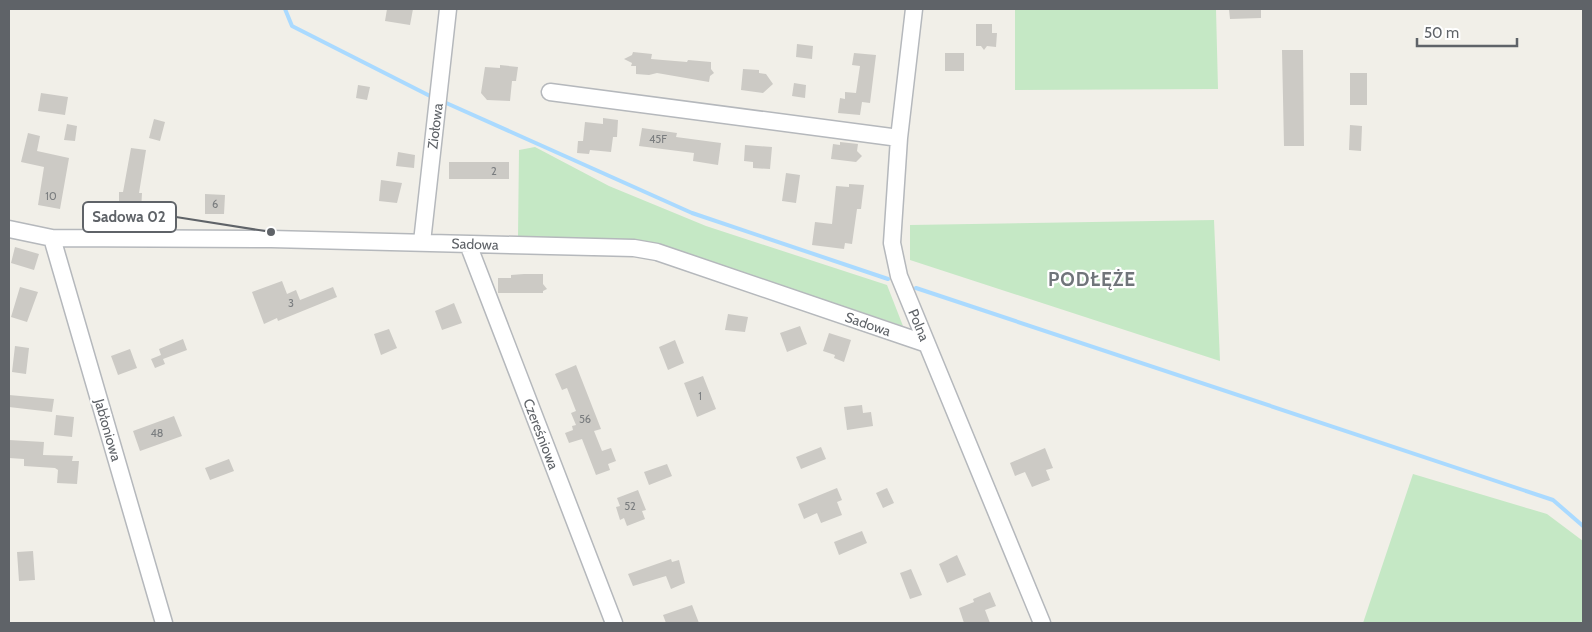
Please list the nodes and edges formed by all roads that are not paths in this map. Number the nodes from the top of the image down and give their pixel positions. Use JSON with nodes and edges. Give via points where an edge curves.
{"nodes":[{"id":1,"x":448,"y":9,"type":"edge"},
{"id":2,"x":914,"y":9,"type":"edge"},
{"id":3,"x":550,"y":92,"type":"dead end"},
{"id":4,"x":899,"y":138,"type":"junction"},
{"id":5,"x":9,"y":229,"type":"edge"},
{"id":6,"x":52,"y":238,"type":"junction"},
{"id":7,"x":422,"y":242,"type":"junction"},
{"id":8,"x":468,"y":244,"type":"junction"},
{"id":9,"x":926,"y":344,"type":"junction"},
{"id":10,"x":164,"y":623,"type":"edge"},
{"id":11,"x":614,"y":623,"type":"edge"},
{"id":12,"x":1042,"y":623,"type":"edge"}],
"edges":[{"from":1,"to":7,"type":"street","name":"Ziołowa"},
{"from":2,"to":4,"type":"street","name":"Polna"},
{"from":3,"to":4,"type":"street"},
{"from":4,"to":9,"type":"street","name":"Polna","via":[[892,243],[899,276]]},
{"from":5,"to":6,"type":"street","name":"Sadowa"},
{"from":6,"to":7,"type":"street","name":"Sadowa"},
{"from":6,"to":10,"type":"street","name":"Jabłoniowa"},
{"from":7,"to":8,"type":"street","name":"Sadowa"},
{"from":8,"to":9,"type":"street","name":"Sadowa","via":[[634,248],[657,252]]},
{"from":8,"to":11,"type":"street","name":"Czereśniowa"},
{"from":9,"to":12,"type":"street","name":"Polna"}]}
